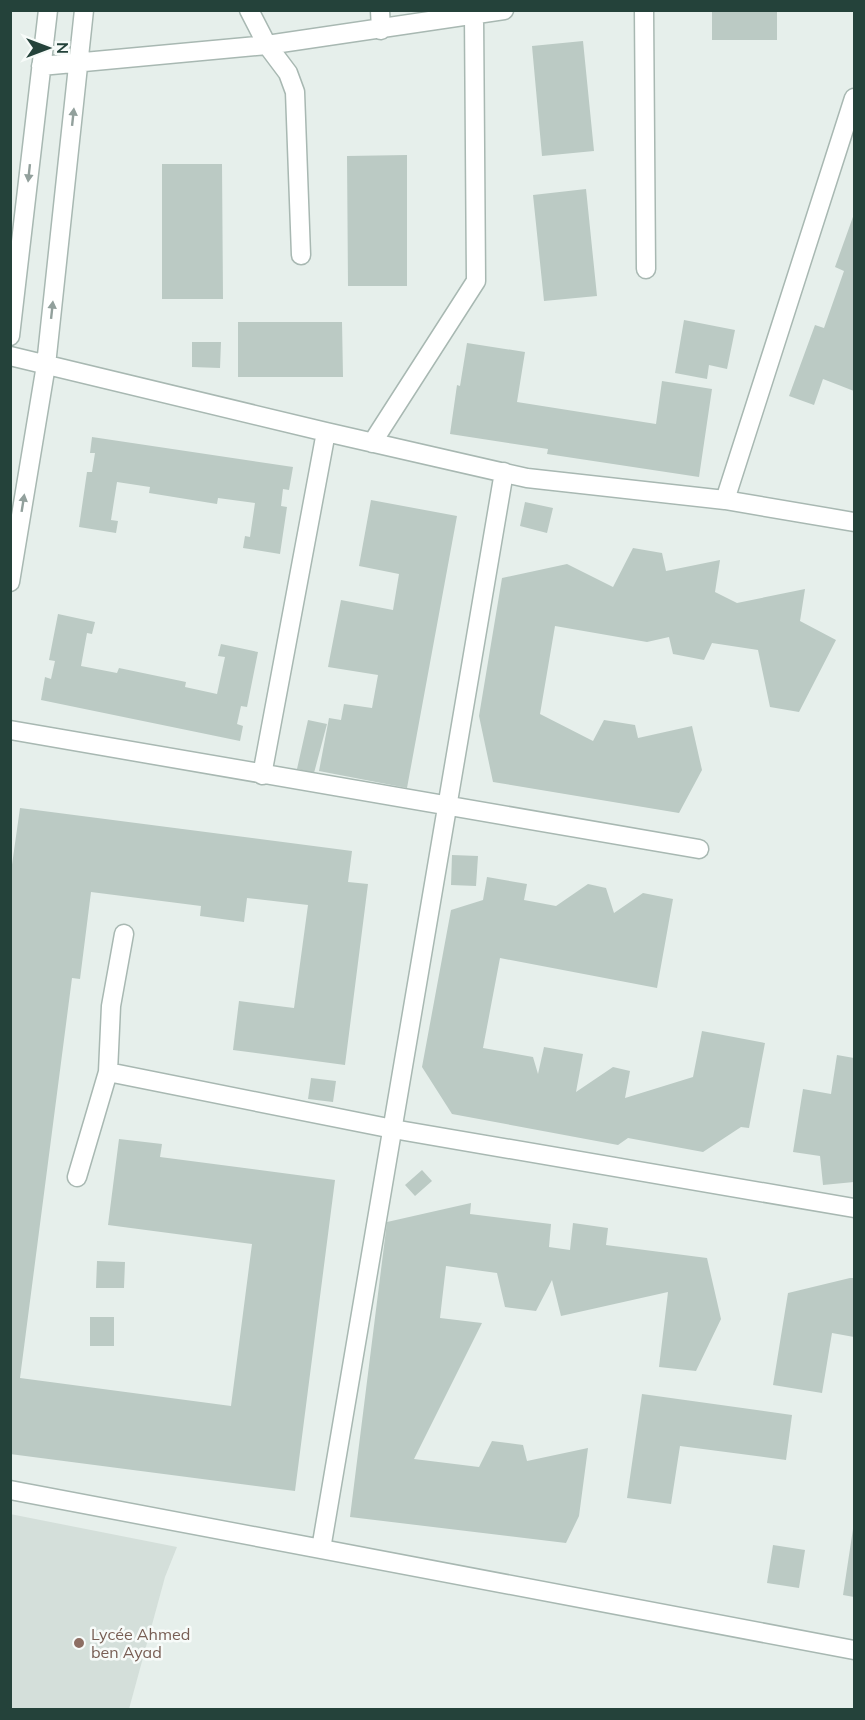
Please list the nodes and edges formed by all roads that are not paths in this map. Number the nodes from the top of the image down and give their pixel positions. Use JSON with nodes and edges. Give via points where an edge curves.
{"nodes":[{"id":1,"x":48,"y":10,"type":"edge"},
{"id":2,"x":84,"y":10,"type":"edge"},
{"id":3,"x":249,"y":10,"type":"edge"},
{"id":4,"x":380,"y":10,"type":"edge"},
{"id":5,"x":504,"y":10,"type":"edge"},
{"id":6,"x":644,"y":10,"type":"edge"},
{"id":7,"x":474,"y":14,"type":"junction"},
{"id":8,"x":381,"y":30,"type":"junction"},
{"id":9,"x":267,"y":45,"type":"junction"},
{"id":10,"x":79,"y":63,"type":"junction"},
{"id":11,"x":41,"y":66,"type":"junction"},
{"id":12,"x":855,"y":98,"type":"edge"},
{"id":13,"x":301,"y":255,"type":"dead end"},
{"id":14,"x":646,"y":270,"type":"dead end"},
{"id":15,"x":10,"y":336,"type":"edge"},
{"id":16,"x":10,"y":356,"type":"edge"},
{"id":17,"x":46,"y":365,"type":"junction"},
{"id":18,"x":326,"y":432,"type":"junction"},
{"id":19,"x":372,"y":443,"type":"junction"},
{"id":20,"x":504,"y":472,"type":"junction"},
{"id":21,"x":725,"y":500,"type":"junction"},
{"id":22,"x":855,"y":522,"type":"edge"},
{"id":23,"x":10,"y":582,"type":"edge"},
{"id":24,"x":10,"y":730,"type":"edge"},
{"id":25,"x":262,"y":775,"type":"junction"},
{"id":26,"x":447,"y":807,"type":"junction"},
{"id":27,"x":699,"y":849,"type":"dead end"},
{"id":28,"x":124,"y":934,"type":"dead end"},
{"id":29,"x":108,"y":1072,"type":"junction"},
{"id":30,"x":393,"y":1129,"type":"junction"},
{"id":31,"x":77,"y":1177,"type":"dead end"},
{"id":32,"x":855,"y":1208,"type":"edge"},
{"id":33,"x":10,"y":1490,"type":"edge"},
{"id":34,"x":321,"y":1549,"type":"junction"},
{"id":35,"x":855,"y":1650,"type":"edge"}],
"edges":[{"from":1,"to":11,"type":"street"},
{"from":2,"to":10,"type":"street"},
{"from":3,"to":9,"type":"street"},
{"from":4,"to":8,"type":"street"},
{"from":5,"to":7,"type":"street"},
{"from":6,"to":14,"type":"street"},
{"from":7,"to":8,"type":"street"},
{"from":7,"to":19,"type":"street","via":[[476,281]]},
{"from":8,"to":9,"type":"street"},
{"from":9,"to":10,"type":"street"},
{"from":9,"to":13,"type":"street","via":[[288,73],[295,92]]},
{"from":10,"to":11,"type":"street"},
{"from":17,"to":10,"type":"street","one_way":true},
{"from":11,"to":15,"type":"street","one_way":true},
{"from":12,"to":21,"type":"street"},
{"from":16,"to":17,"type":"street"},
{"from":17,"to":18,"type":"street"},
{"from":23,"to":17,"type":"street","one_way":true},
{"from":18,"to":19,"type":"street"},
{"from":18,"to":25,"type":"street"},
{"from":19,"to":20,"type":"street"},
{"from":20,"to":21,"type":"street"},
{"from":20,"to":26,"type":"street"},
{"from":21,"to":22,"type":"street"},
{"from":24,"to":25,"type":"street"},
{"from":25,"to":26,"type":"street"},
{"from":26,"to":27,"type":"street"},
{"from":26,"to":30,"type":"street"},
{"from":28,"to":29,"type":"street","via":[[111,1006]]},
{"from":29,"to":30,"type":"street"},
{"from":29,"to":31,"type":"street"},
{"from":30,"to":32,"type":"street"},
{"from":30,"to":34,"type":"street"},
{"from":33,"to":34,"type":"street"},
{"from":34,"to":35,"type":"street"}]}
